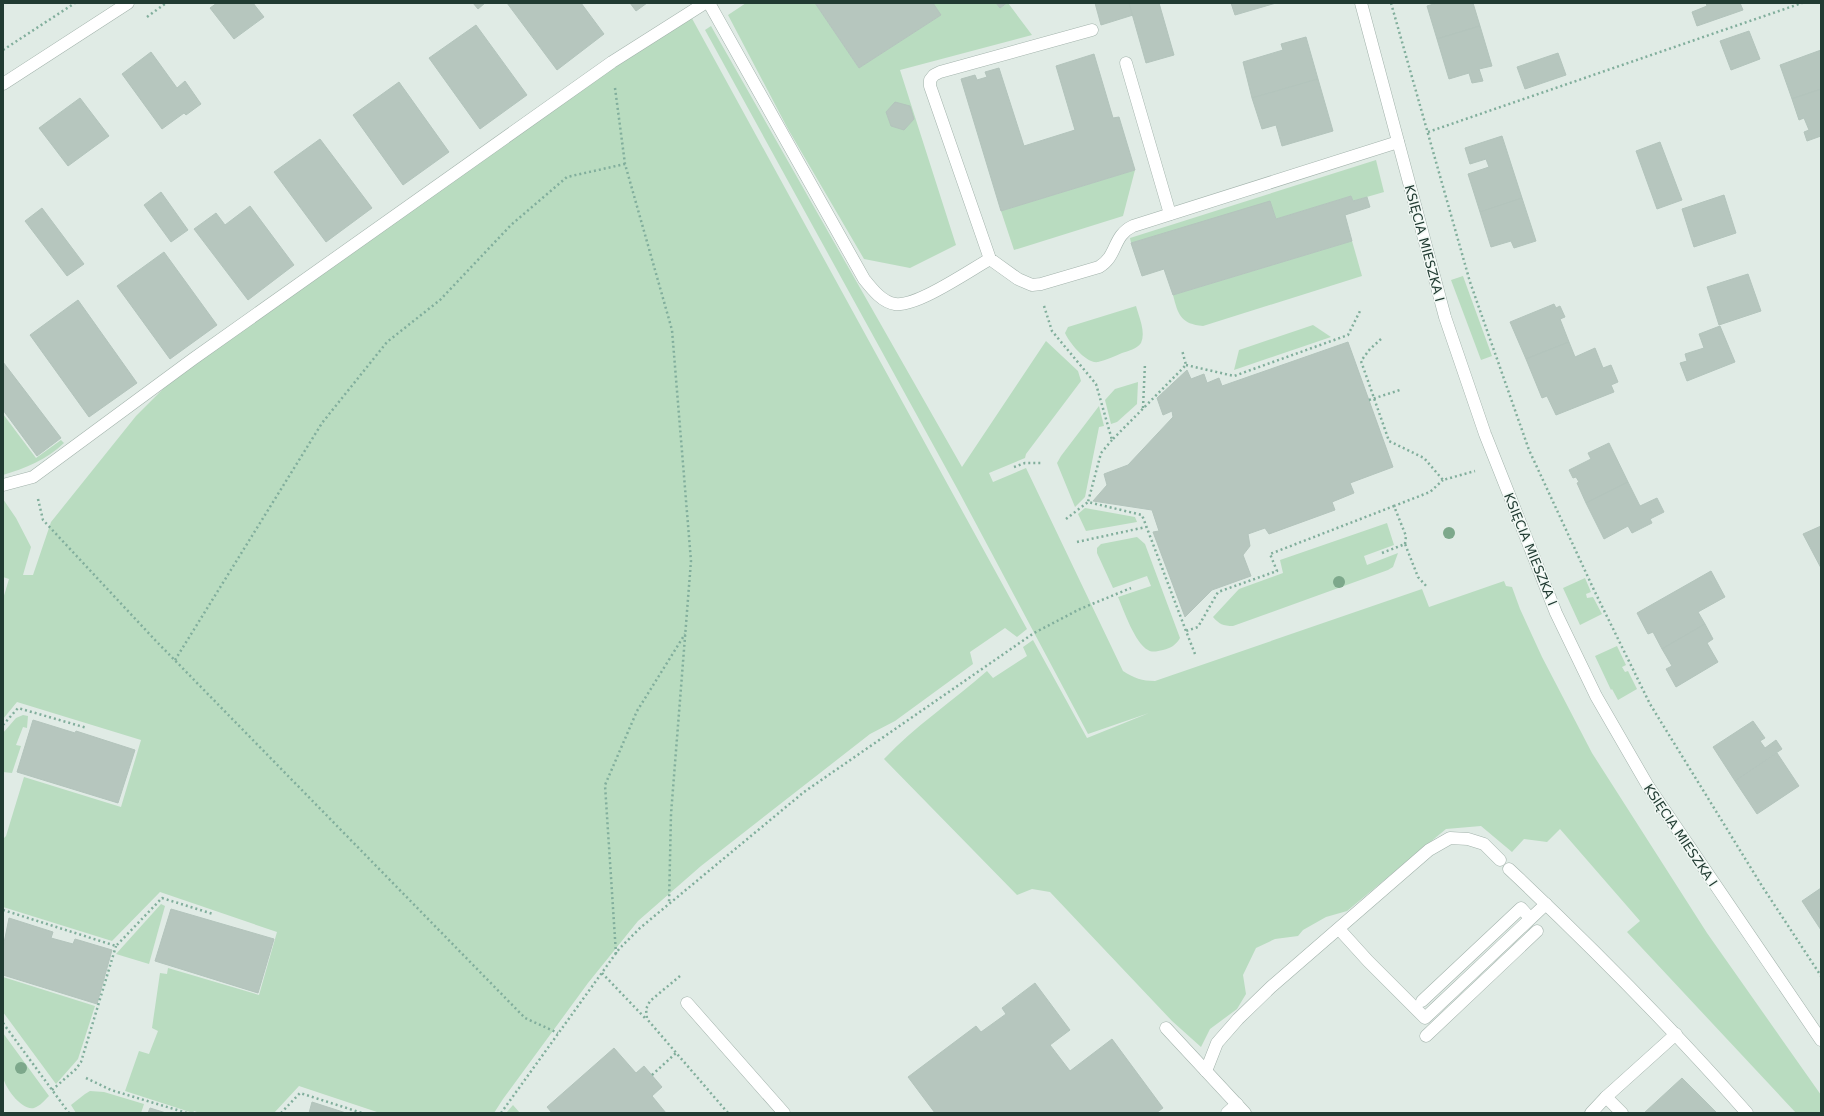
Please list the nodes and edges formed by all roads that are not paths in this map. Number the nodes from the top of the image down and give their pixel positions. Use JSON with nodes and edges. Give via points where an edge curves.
{"nodes":[{"id":1,"x":128,"y":3,"type":"edge"},
{"id":2,"x":705,"y":3,"type":"edge"},
{"id":3,"x":710,"y":3,"type":"edge"},
{"id":4,"x":1361,"y":3,"type":"edge"},
{"id":5,"x":1092,"y":30,"type":"dead end"},
{"id":6,"x":1126,"y":63,"type":"dead end"},
{"id":7,"x":3,"y":84,"type":"edge"},
{"id":8,"x":1398,"y":142,"type":"junction"},
{"id":9,"x":1170,"y":214,"type":"junction"},
{"id":10,"x":990,"y":259,"type":"junction"},
{"id":11,"x":3,"y":485,"type":"edge"},
{"id":12,"x":1500,"y":860,"type":"dead end"},
{"id":13,"x":1509,"y":869,"type":"dead end"},
{"id":14,"x":1546,"y":904,"type":"junction"},
{"id":15,"x":1530,"y":918,"type":"junction"},
{"id":16,"x":1339,"y":929,"type":"junction"},
{"id":17,"x":1537,"y":931,"type":"dead end"},
{"id":18,"x":1422,"y":1001,"type":"dead end"},
{"id":19,"x":687,"y":1003,"type":"dead end"},
{"id":20,"x":1166,"y":1028,"type":"dead end"},
{"id":21,"x":1676,"y":1034,"type":"junction"},
{"id":22,"x":1426,"y":1036,"type":"dead end"},
{"id":23,"x":1821,"y":1040,"type":"edge"},
{"id":24,"x":1206,"y":1071,"type":"junction"},
{"id":25,"x":1606,"y":1097,"type":"junction"},
{"id":26,"x":1237,"y":1104,"type":"junction"},
{"id":27,"x":784,"y":1113,"type":"edge"},
{"id":28,"x":1227,"y":1113,"type":"edge"},
{"id":29,"x":1245,"y":1113,"type":"edge"},
{"id":30,"x":1591,"y":1113,"type":"edge"},
{"id":31,"x":1622,"y":1113,"type":"edge"},
{"id":32,"x":1747,"y":1113,"type":"edge"}],
"edges":[{"from":1,"to":7,"type":"street"},
{"from":2,"to":11,"type":"street","via":[[612,62],[193,359],[33,477]]},
{"from":3,"to":10,"type":"street","via":[[864,279],[883,299],[895,304],[909,302],[925,296]]},
{"from":4,"to":8,"type":"street","name":"KSIĘCIA MIESZKA I"},
{"from":5,"to":10,"type":"street","via":[[940,72],[930,80]]},
{"from":6,"to":9,"type":"street"},
{"from":8,"to":9,"type":"street"},
{"from":8,"to":23,"type":"street","name":"KSIĘCIA MIESZKA I","via":[[1445,317],[1485,434],[1556,613],[1596,696],[1648,786]]},
{"from":9,"to":10,"type":"street","via":[[1125,230],[1105,264],[1037,284],[1032,285],[1018,279]]},
{"from":12,"to":16,"type":"street","via":[[1484,844],[1468,839],[1450,838],[1429,850]]},
{"from":13,"to":14,"type":"street"},
{"from":14,"to":15,"type":"street"},
{"from":14,"to":21,"type":"street"},
{"from":15,"to":16,"type":"street","via":[[1425,1018]]},
{"from":15,"to":18,"type":"street","via":[[1521,908]]},
{"from":16,"to":24,"type":"street","via":[[1238,1019],[1217,1043]]},
{"from":17,"to":22,"type":"street"},
{"from":19,"to":27,"type":"street"},
{"from":20,"to":24,"type":"street"},
{"from":21,"to":25,"type":"street"},
{"from":21,"to":32,"type":"street"},
{"from":24,"to":26,"type":"street"},
{"from":25,"to":30,"type":"street"},
{"from":25,"to":31,"type":"street"},
{"from":26,"to":28,"type":"street"},
{"from":26,"to":29,"type":"street"}]}
